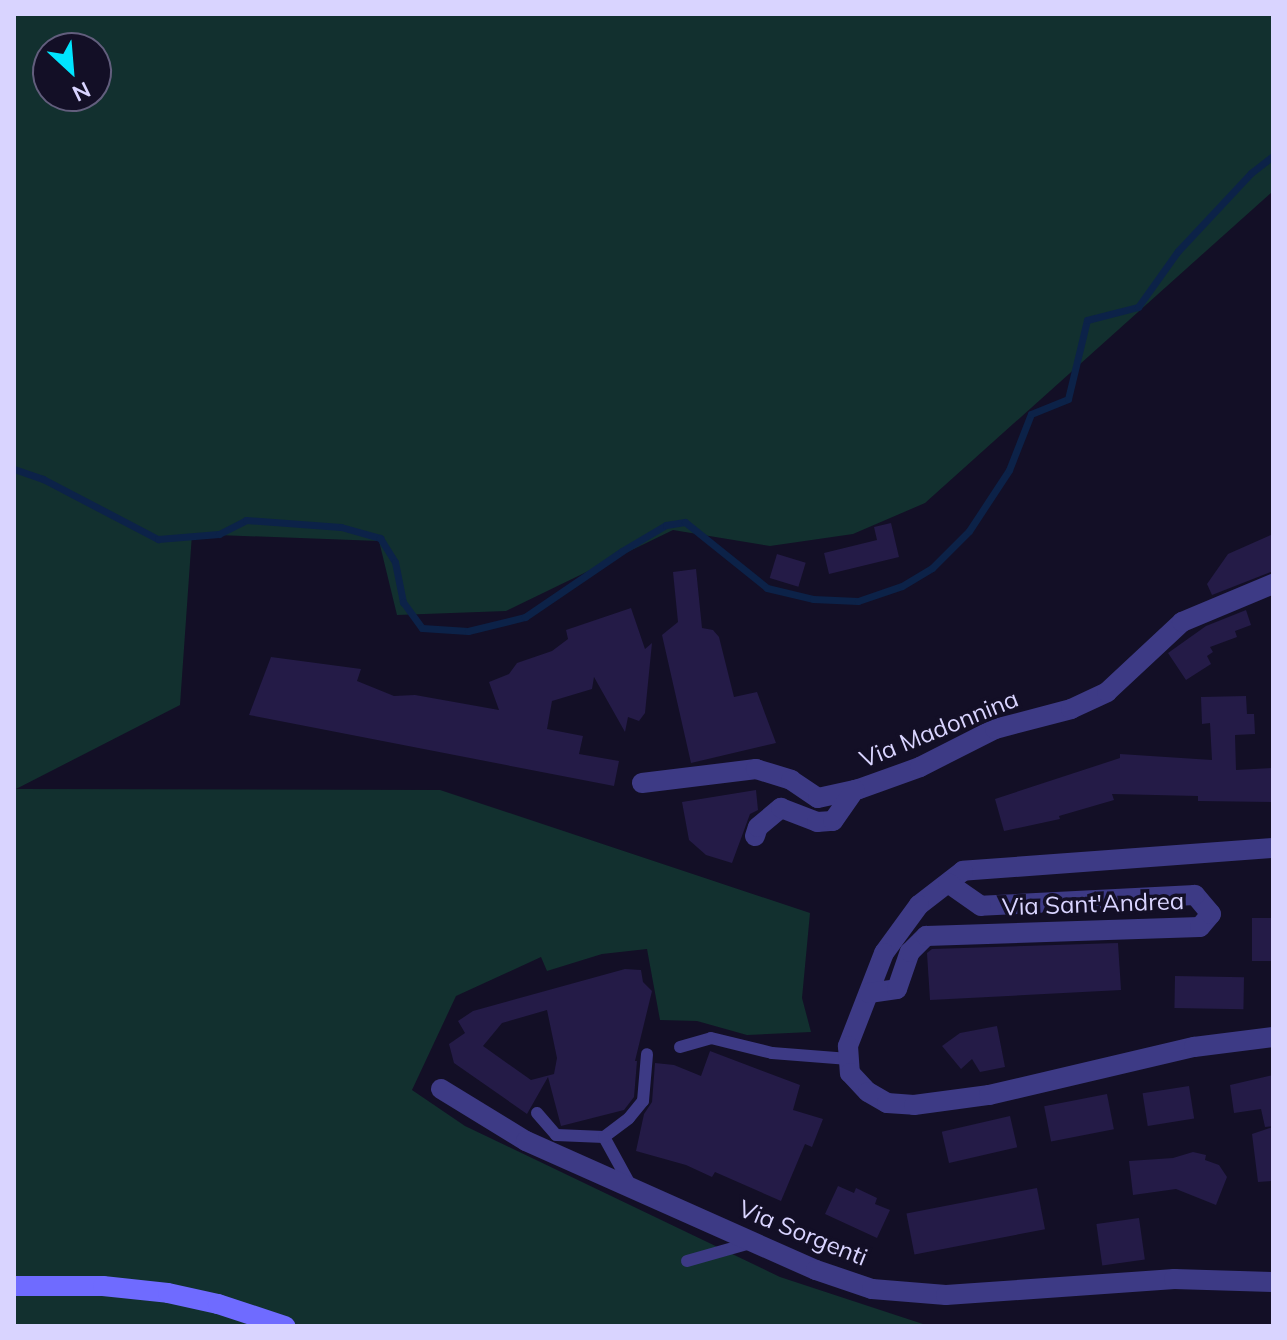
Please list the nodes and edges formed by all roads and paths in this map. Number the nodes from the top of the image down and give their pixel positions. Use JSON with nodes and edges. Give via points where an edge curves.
{"nodes":[{"id":1,"x":1273,"y":584,"type":"edge"},
{"id":2,"x":642,"y":783,"type":"dead end"},
{"id":3,"x":855,"y":790,"type":"junction"},
{"id":4,"x":755,"y":836,"type":"dead end"},
{"id":5,"x":1273,"y":848,"type":"edge"},
{"id":6,"x":948,"y":883,"type":"junction"},
{"id":7,"x":869,"y":993,"type":"junction"},
{"id":8,"x":1273,"y":1037,"type":"edge"},
{"id":9,"x":680,"y":1047,"type":"dead end"},
{"id":10,"x":647,"y":1054,"type":"dead end"},
{"id":11,"x":849,"y":1059,"type":"junction"},
{"id":12,"x":441,"y":1089,"type":"dead end"},
{"id":13,"x":537,"y":1113,"type":"dead end"},
{"id":14,"x":604,"y":1137,"type":"junction"},
{"id":15,"x":632,"y":1188,"type":"junction"},
{"id":16,"x":753,"y":1242,"type":"junction"},
{"id":17,"x":687,"y":1261,"type":"dead end"},
{"id":18,"x":1273,"y":1282,"type":"edge"},
{"id":19,"x":14,"y":1286,"type":"edge"},
{"id":20,"x":285,"y":1326,"type":"edge"}],
"edges":[{"from":1,"to":3,"type":"street","name":"Via Madonnina","via":[[1182,622],[1107,692],[1071,709],[995,729],[920,767]]},
{"from":2,"to":3,"type":"street","name":"Via Madonnina","via":[[756,769],[791,780],[818,798]]},
{"from":3,"to":4,"type":"street","via":[[833,821],[817,822],[781,808]]},
{"from":5,"to":6,"type":"street","name":"Via Sant'Andrea","via":[[963,871]]},
{"from":6,"to":7,"type":"street","name":"Via Sant'Andrea","via":[[919,905],[884,953]]},
{"from":6,"to":7,"type":"street","name":"Via Sant'Andrea","via":[[981,906],[1195,895],[1211,914],[1200,927],[926,936],[910,952],[897,989]]},
{"from":7,"to":11,"type":"street","name":"Via Sant'Andrea","via":[[848,1046]]},
{"from":8,"to":11,"type":"street","via":[[1194,1047],[989,1095],[914,1105],[887,1103],[868,1092],[850,1073]]},
{"from":9,"to":11,"type":"lane","via":[[711,1038],[772,1053]]},
{"from":10,"to":14,"type":"lane","via":[[643,1101]]},
{"from":12,"to":15,"type":"street","name":"Via Sorgenti","via":[[526,1141]]},
{"from":13,"to":14,"type":"lane","via":[[556,1135]]},
{"from":14,"to":15,"type":"lane"},
{"from":15,"to":16,"type":"street","name":"Via Sorgenti"},
{"from":16,"to":17,"type":"lane"},
{"from":16,"to":18,"type":"street","name":"Via Sorgenti","via":[[872,1289],[946,1295],[1174,1279]]},
{"from":19,"to":20,"type":"main road","via":[[103,1286],[168,1293]]}]}
